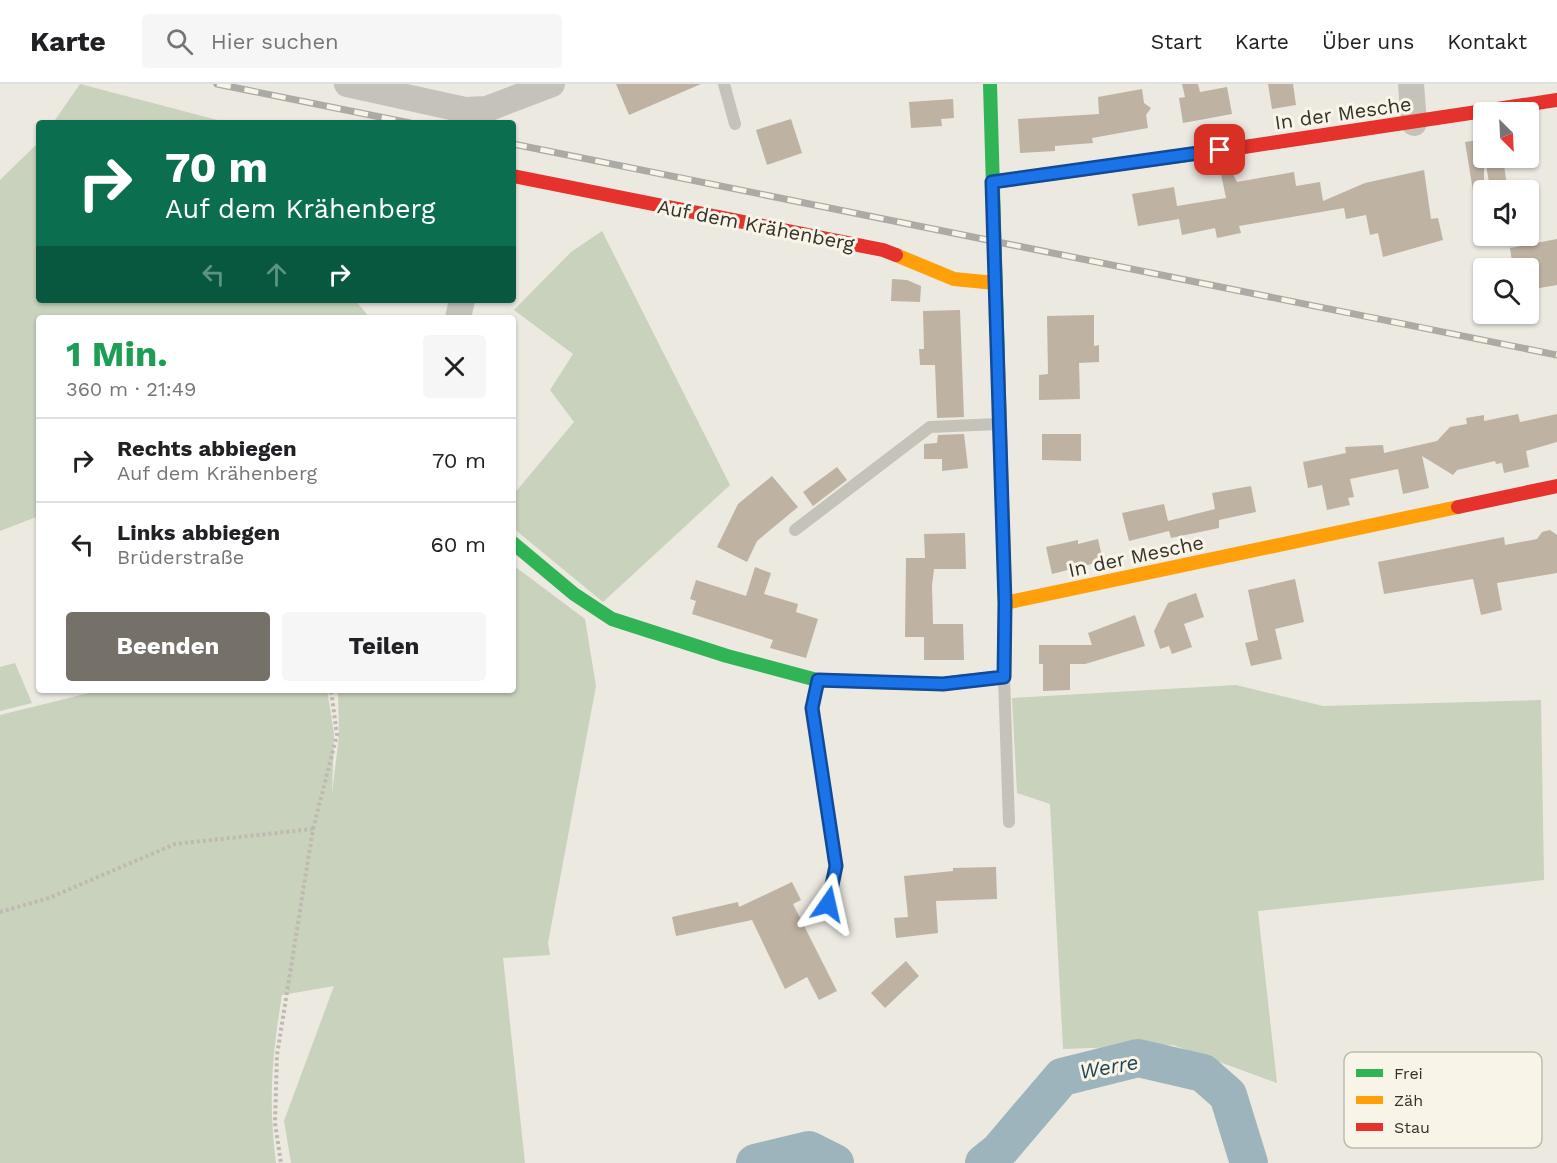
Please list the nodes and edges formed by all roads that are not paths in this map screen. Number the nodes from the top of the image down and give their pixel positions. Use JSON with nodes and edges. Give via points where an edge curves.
{"nodes":[{"id":1,"x":347,"y":84,"type":"edge"},
{"id":2,"x":552,"y":84,"type":"edge"},
{"id":3,"x":724,"y":84,"type":"edge"},
{"id":4,"x":990,"y":84,"type":"edge"},
{"id":5,"x":1411,"y":84,"type":"edge"},
{"id":6,"x":388,"y":88,"type":"edge"},
{"id":7,"x":1557,"y":100,"type":"edge"},
{"id":8,"x":1414,"y":123,"type":"junction"},
{"id":9,"x":735,"y":124,"type":"dead end"},
{"id":10,"x":516,"y":177,"type":"edge"},
{"id":11,"x":992,"y":182,"type":"junction"},
{"id":12,"x":995,"y":283,"type":"junction"},
{"id":13,"x":998,"y":424,"type":"junction"},
{"id":14,"x":1557,"y":486,"type":"edge"},
{"id":15,"x":795,"y":530,"type":"dead end"},
{"id":16,"x":516,"y":546,"type":"edge"},
{"id":17,"x":1005,"y":603,"type":"junction"},
{"id":18,"x":1004,"y":677,"type":"junction"},
{"id":19,"x":818,"y":680,"type":"junction"},
{"id":20,"x":1010,"y":822,"type":"dead end"},
{"id":21,"x":828,"y":904,"type":"dead end"}],
"edges":[{"from":1,"to":6,"type":"street"},
{"from":2,"to":6,"type":"street","via":[[487,109],[465,110]]},
{"from":3,"to":9,"type":"lane"},
{"from":4,"to":11,"type":"street"},
{"from":5,"to":8,"type":"street"},
{"from":7,"to":8,"type":"street","name":"In der Mesche"},
{"from":8,"to":11,"type":"street","name":"In der Mesche"},
{"from":10,"to":12,"type":"street","name":"Auf dem Krähenberg","via":[[883,250],[954,279]]},
{"from":11,"to":12,"type":"street"},
{"from":12,"to":13,"type":"street"},
{"from":13,"to":15,"type":"lane","via":[[930,427]]},
{"from":13,"to":17,"type":"street"},
{"from":14,"to":17,"type":"street","name":"In der Mesche"},
{"from":16,"to":19,"type":"street","via":[[574,594],[612,619]]},
{"from":17,"to":18,"type":"street"},
{"from":18,"to":19,"type":"street","via":[[943,684]]},
{"from":18,"to":20,"type":"lane"},
{"from":19,"to":21,"type":"lane","via":[[812,708],[836,866]]}]}
